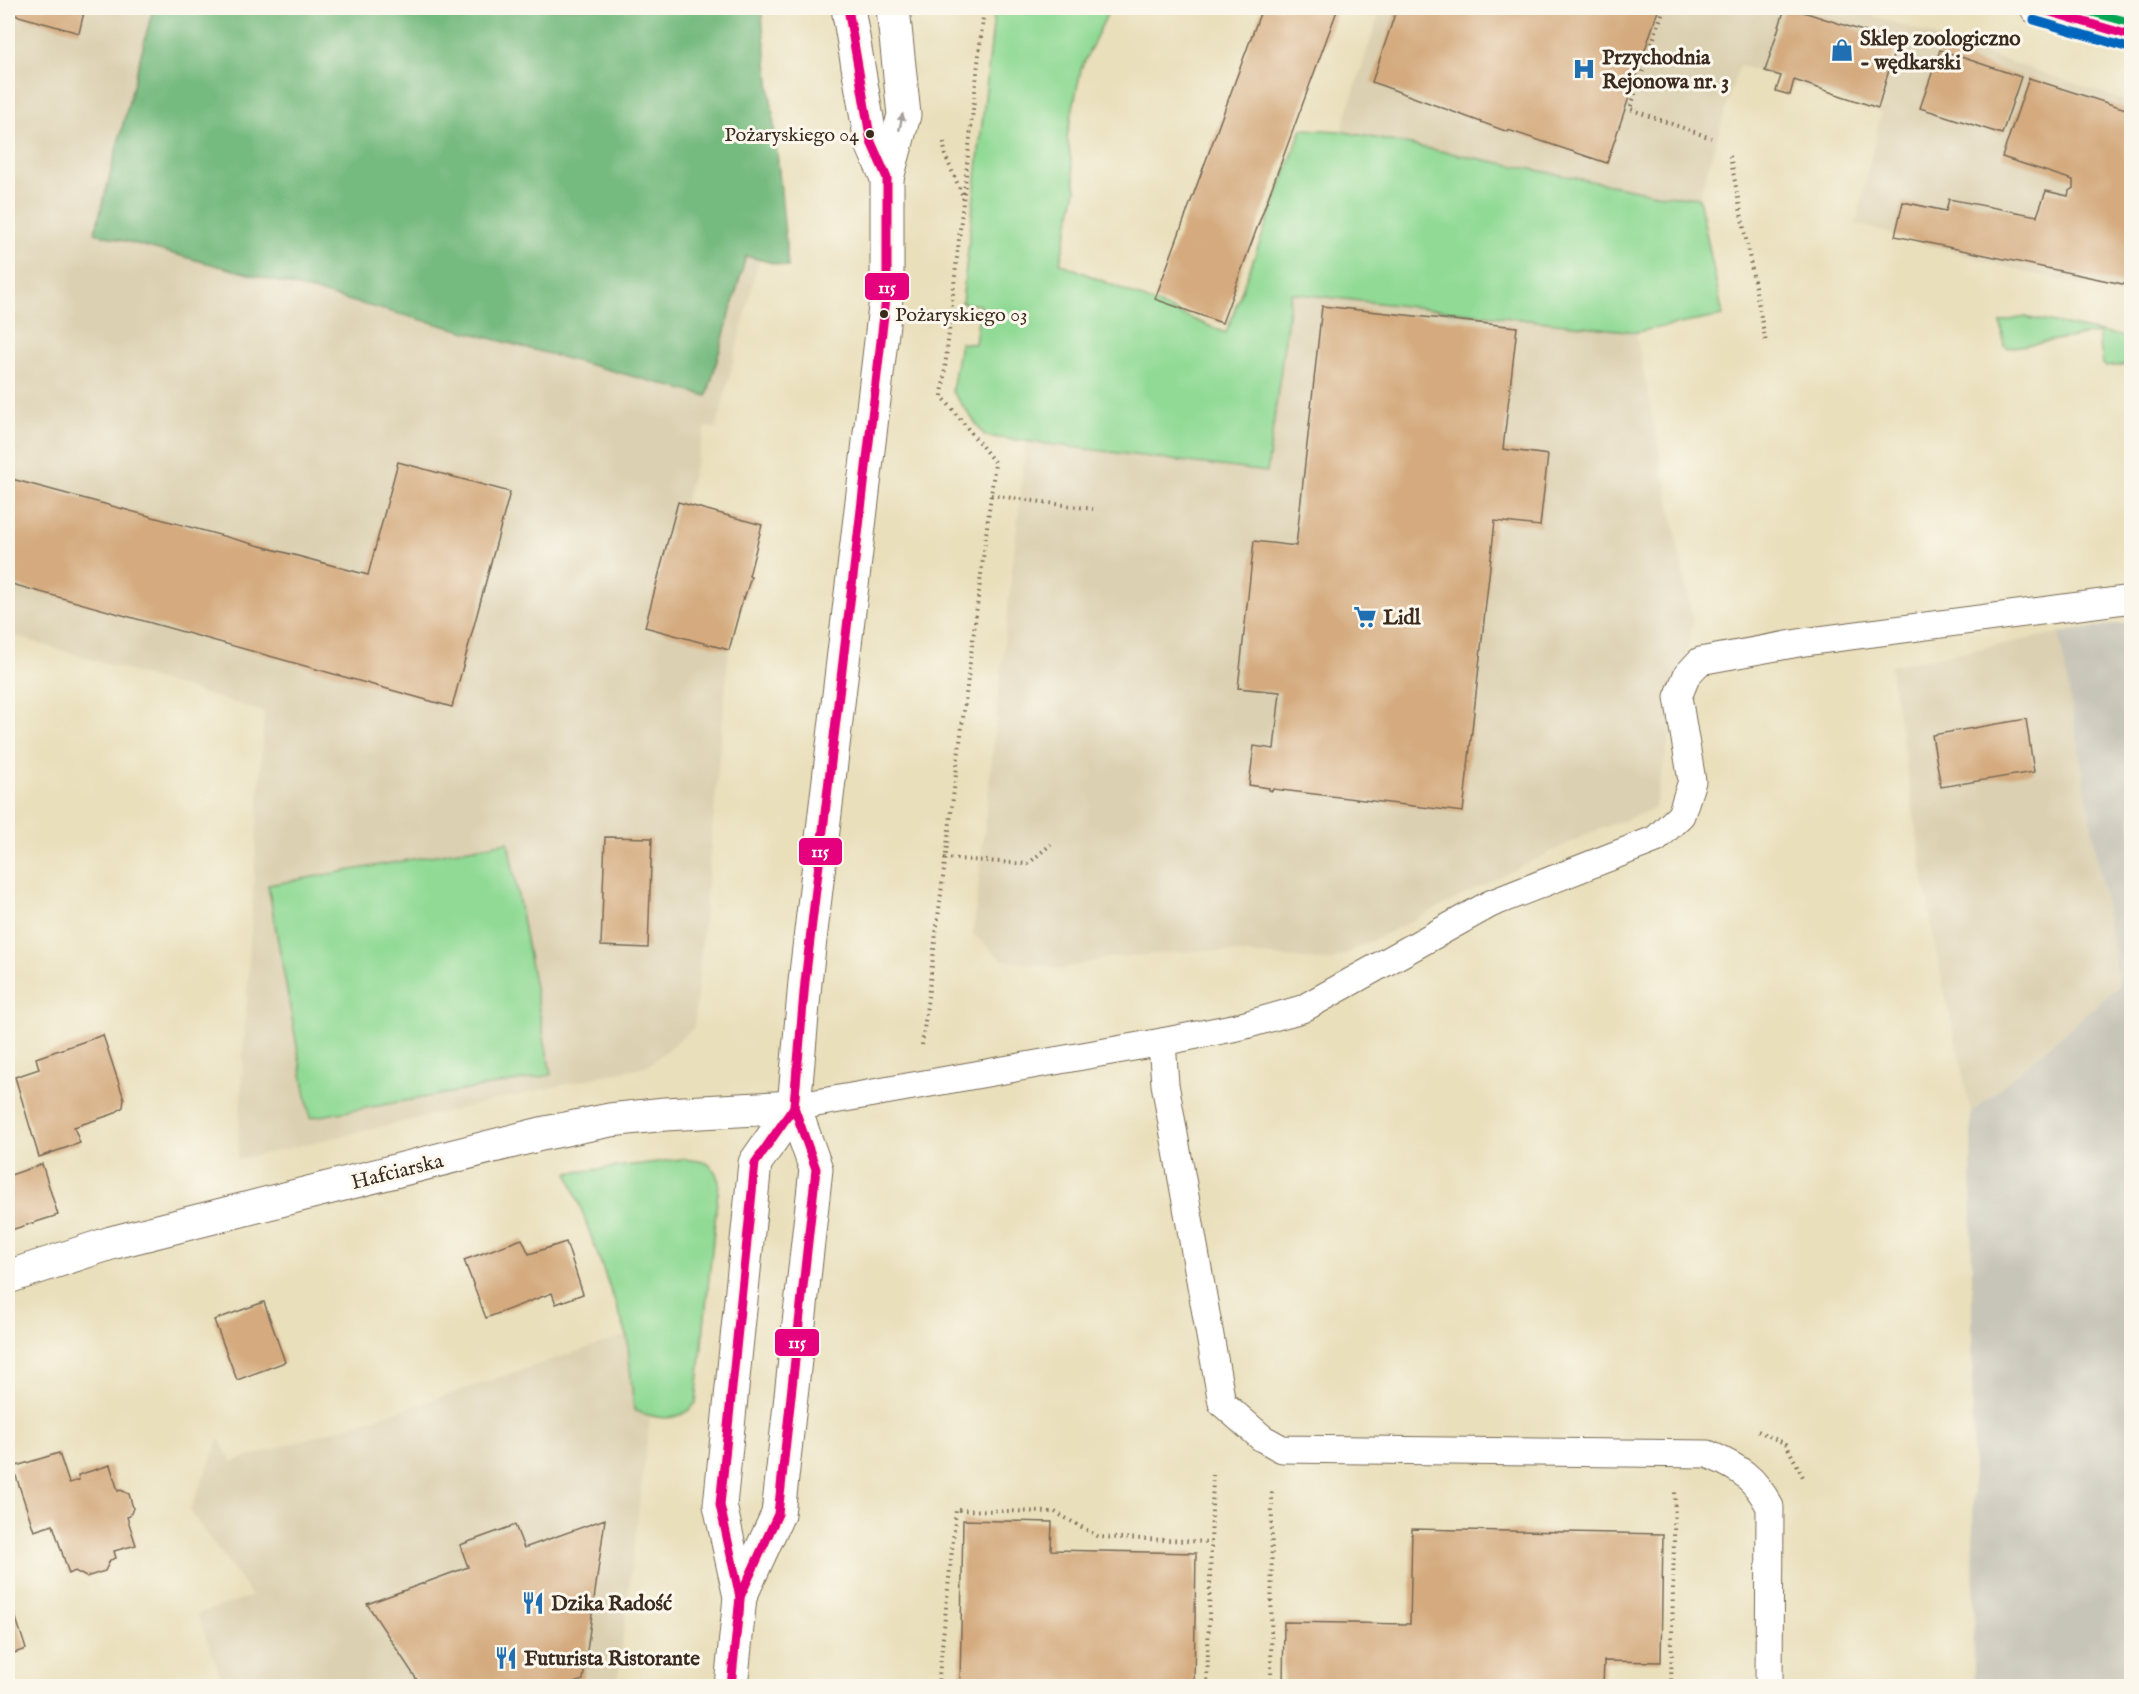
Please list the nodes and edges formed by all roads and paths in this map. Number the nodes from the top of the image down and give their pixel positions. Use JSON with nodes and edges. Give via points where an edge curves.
{"nodes":[{"id":1,"x":848,"y":8,"type":"edge"},
{"id":2,"x":893,"y":8,"type":"edge"},
{"id":3,"x":984,"y":8,"type":"edge"},
{"id":4,"x":1664,"y":8,"type":"edge"},
{"id":5,"x":2037,"y":8,"type":"edge"},
{"id":6,"x":2132,"y":36,"type":"edge"},
{"id":7,"x":1711,"y":138,"type":"dead end"},
{"id":8,"x":1730,"y":156,"type":"dead end"},
{"id":9,"x":887,"y":178,"type":"junction"},
{"id":10,"x":1766,"y":342,"type":"dead end"},
{"id":11,"x":991,"y":495,"type":"junction"},
{"id":12,"x":1093,"y":509,"type":"dead end"},
{"id":13,"x":2132,"y":599,"type":"edge"},
{"id":14,"x":1051,"y":844,"type":"dead end"},
{"id":15,"x":944,"y":858,"type":"junction"},
{"id":16,"x":1162,"y":1042,"type":"junction"},
{"id":17,"x":918,"y":1084,"type":"junction"},
{"id":18,"x":794,"y":1107,"type":"junction"},
{"id":19,"x":8,"y":1277,"type":"edge"},
{"id":20,"x":1213,"y":1475,"type":"dead end"},
{"id":21,"x":1272,"y":1476,"type":"dead end"},
{"id":22,"x":1675,"y":1487,"type":"dead end"},
{"id":23,"x":1211,"y":1542,"type":"junction"},
{"id":24,"x":740,"y":1598,"type":"junction"},
{"id":25,"x":731,"y":1686,"type":"edge"},
{"id":26,"x":938,"y":1686,"type":"edge"},
{"id":27,"x":1207,"y":1686,"type":"edge"},
{"id":28,"x":1271,"y":1686,"type":"edge"},
{"id":29,"x":1671,"y":1686,"type":"edge"},
{"id":30,"x":1769,"y":1686,"type":"edge"}],
"edges":[{"from":1,"to":9,"type":"street","via":[[871,142]]},
{"from":9,"to":2,"type":"street","one_way":true,"via":[[904,115]]},
{"from":3,"to":11,"type":"path","via":[[942,396],[995,463]]},
{"from":4,"to":7,"type":"path","via":[[1630,109]]},
{"from":5,"to":6,"type":"street"},
{"from":8,"to":10,"type":"path"},
{"from":9,"to":18,"type":"street","via":[[887,290],[806,970]]},
{"from":11,"to":12,"type":"path"},
{"from":11,"to":15,"type":"path"},
{"from":13,"to":16,"type":"lane","via":[[1804,642],[1700,662],[1687,675],[1678,697],[1692,781],[1681,815],[1656,839],[1490,904],[1302,1009]]},
{"from":14,"to":15,"type":"path","via":[[1028,864]]},
{"from":15,"to":17,"type":"path"},
{"from":16,"to":17,"type":"lane"},
{"from":16,"to":30,"type":"lane","via":[[1165,1084],[1222,1403],[1262,1438],[1282,1449],[1708,1454],[1737,1467],[1760,1488],[1770,1507]]},
{"from":17,"to":18,"type":"lane"},
{"from":18,"to":19,"type":"street","name":"Hafciarska","via":[[621,1119],[541,1134],[111,1243]]},
{"from":18,"to":24,"type":"street","via":[[816,1169],[778,1514]]},
{"from":18,"to":24,"type":"street","via":[[755,1162],[720,1505]]},
{"from":20,"to":23,"type":"path"},
{"from":21,"to":28,"type":"path"},
{"from":22,"to":29,"type":"path"},
{"from":23,"to":26,"type":"path","via":[[1099,1537],[1055,1512],[956,1510]]},
{"from":23,"to":27,"type":"path"},
{"from":24,"to":25,"type":"street"}]}
